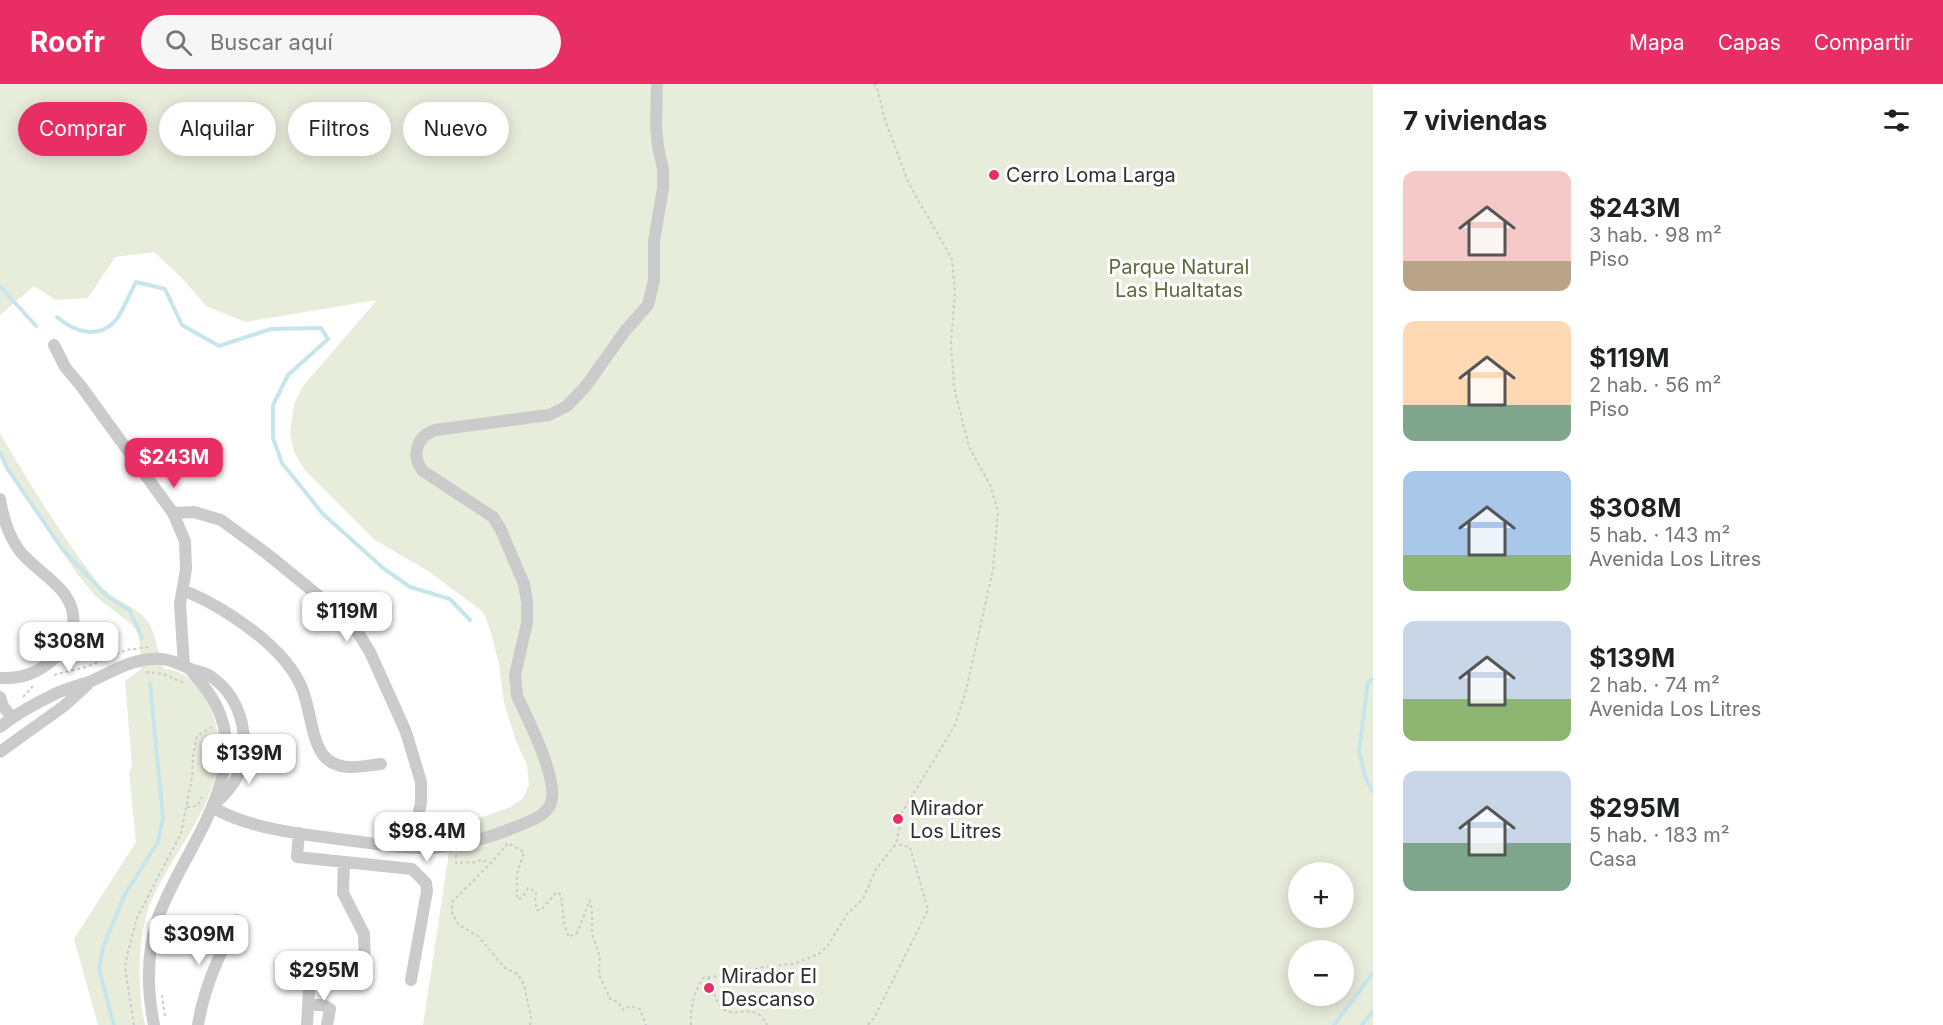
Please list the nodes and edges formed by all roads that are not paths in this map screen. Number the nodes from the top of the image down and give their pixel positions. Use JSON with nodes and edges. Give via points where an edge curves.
{"nodes":[{"id":1,"x":657,"y":84,"type":"edge"},
{"id":2,"x":54,"y":345,"type":"dead end"},
{"id":3,"x":0,"y":499,"type":"edge"},
{"id":4,"x":173,"y":513,"type":"junction"},
{"id":5,"x":183,"y":590,"type":"junction"},
{"id":6,"x":187,"y":667,"type":"junction"},
{"id":7,"x":0,"y":678,"type":"edge"},
{"id":8,"x":91,"y":681,"type":"junction"},
{"id":9,"x":56,"y":693,"type":"junction"},
{"id":10,"x":0,"y":697,"type":"edge"},
{"id":11,"x":64,"y":706,"type":"junction"},
{"id":12,"x":4,"y":723,"type":"edge"},
{"id":13,"x":0,"y":752,"type":"edge"},
{"id":14,"x":381,"y":764,"type":"dead end"},
{"id":15,"x":212,"y":807,"type":"junction"},
{"id":16,"x":299,"y":833,"type":"junction"},
{"id":17,"x":399,"y":847,"type":"junction"},
{"id":18,"x":344,"y":862,"type":"junction"},
{"id":19,"x":237,"y":920,"type":"dead end"},
{"id":20,"x":365,"y":966,"type":"dead end"},
{"id":21,"x":308,"y":980,"type":"dead end"},
{"id":22,"x":411,"y":980,"type":"dead end"},
{"id":23,"x":309,"y":1005,"type":"junction"},
{"id":24,"x":154,"y":1025,"type":"edge"},
{"id":25,"x":198,"y":1025,"type":"edge"},
{"id":26,"x":307,"y":1025,"type":"edge"},
{"id":27,"x":327,"y":1025,"type":"edge"}],
"edges":[{"from":1,"to":17,"type":"street","via":[[656,126],[663,188],[648,306],[567,406],[549,415],[435,430],[425,435],[417,450],[417,461],[423,471],[493,517],[524,584],[527,622],[515,685],[544,757],[552,801],[536,818],[492,836],[426,848]]},
{"from":2,"to":4,"type":"street","via":[[65,367]]},
{"from":3,"to":7,"type":"street","via":[[5,524],[15,544],[67,596],[73,621],[65,647],[44,668],[30,675]]},
{"from":4,"to":5,"type":"street","via":[[185,541]]},
{"from":4,"to":17,"type":"street","via":[[194,512],[221,520],[302,582],[357,631],[406,732],[421,782],[418,816]]},
{"from":5,"to":6,"type":"street","via":[[180,604]]},
{"from":5,"to":14,"type":"street","via":[[232,615],[279,655],[303,690],[325,758],[352,768]]},
{"from":6,"to":8,"type":"street","via":[[164,659],[145,660],[122,665]]},
{"from":6,"to":15,"type":"street","via":[[216,704],[225,733],[224,766]]},
{"from":6,"to":15,"type":"street","via":[[211,676],[226,690],[244,732],[237,777]]},
{"from":8,"to":9,"type":"street"},
{"from":8,"to":11,"type":"street"},
{"from":9,"to":11,"type":"street"},
{"from":9,"to":12,"type":"street"},
{"from":10,"to":12,"type":"street"},
{"from":11,"to":13,"type":"street"},
{"from":15,"to":16,"type":"street","via":[[272,829]]},
{"from":15,"to":24,"type":"street","via":[[174,880],[154,930],[148,966]]},
{"from":16,"to":17,"type":"street"},
{"from":16,"to":18,"type":"street","via":[[297,857]]},
{"from":18,"to":20,"type":"street","via":[[343,893],[364,934]]},
{"from":18,"to":22,"type":"street","via":[[412,869],[426,883]]},
{"from":19,"to":25,"type":"street","via":[[214,966]]},
{"from":21,"to":23,"type":"street"},
{"from":23,"to":26,"type":"street"},
{"from":23,"to":27,"type":"street","via":[[323,1005],[330,1010]]}]}
